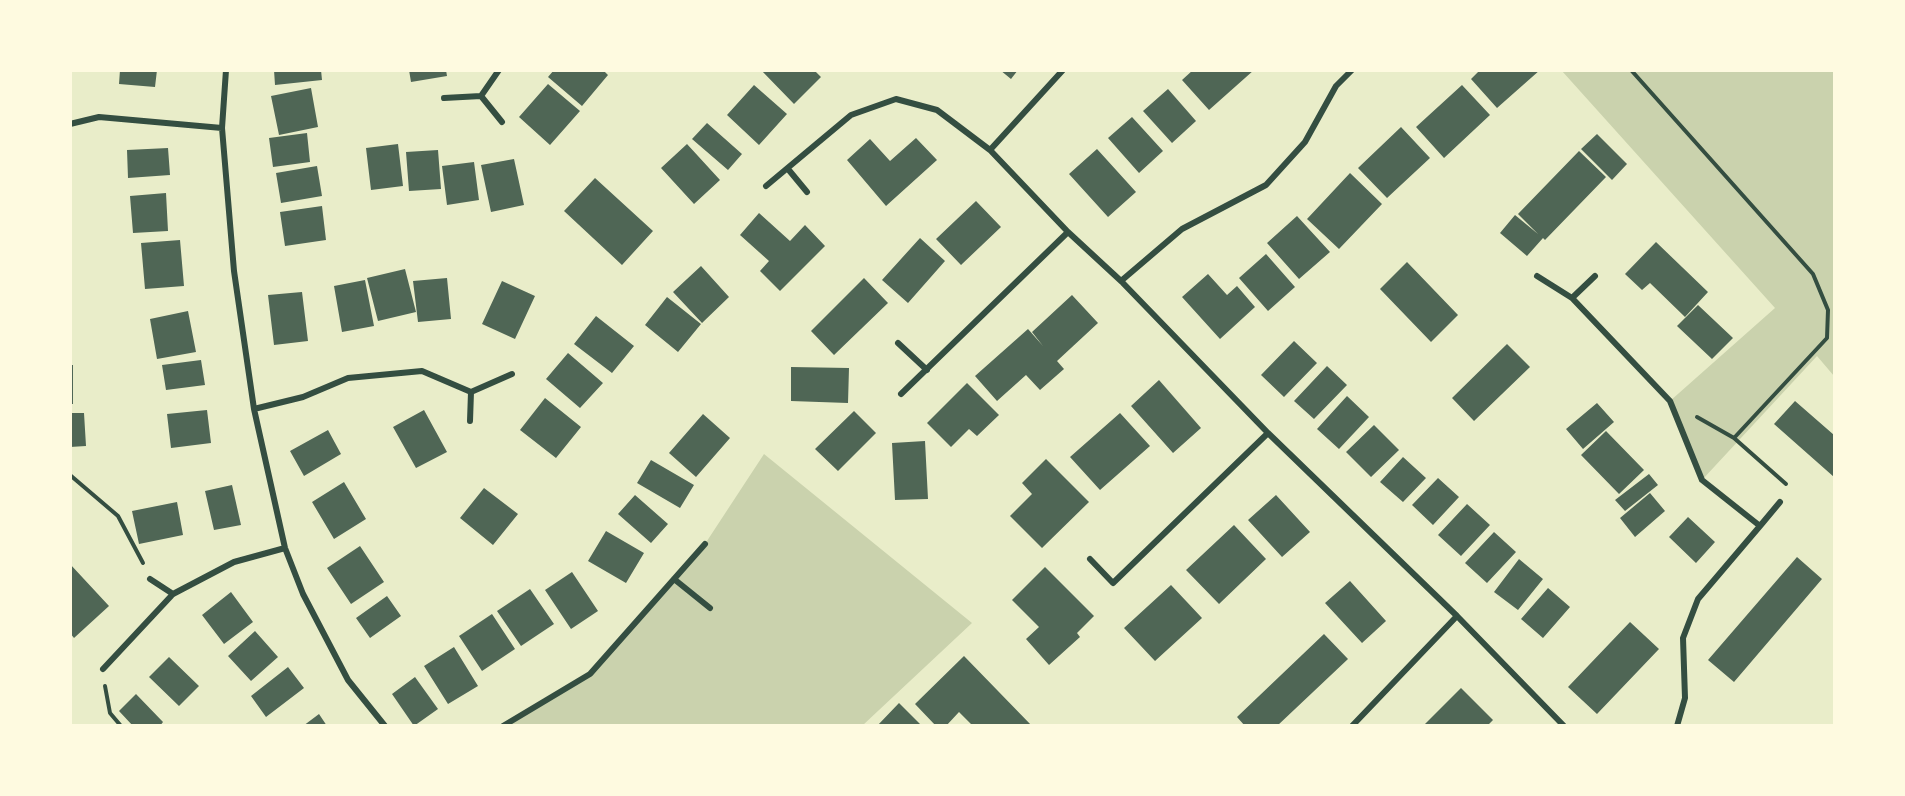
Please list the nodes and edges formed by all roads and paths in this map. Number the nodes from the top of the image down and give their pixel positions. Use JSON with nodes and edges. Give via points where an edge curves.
{"nodes":[{"id":1,"x":226,"y":70,"type":"edge"},
{"id":2,"x":499,"y":70,"type":"edge"},
{"id":3,"x":1063,"y":70,"type":"edge"},
{"id":4,"x":1352,"y":70,"type":"edge"},
{"id":5,"x":1632,"y":70,"type":"edge"},
{"id":6,"x":481,"y":96,"type":"junction"},
{"id":7,"x":444,"y":98,"type":"dead end"},
{"id":8,"x":502,"y":122,"type":"dead end"},
{"id":9,"x":70,"y":124,"type":"edge"},
{"id":10,"x":222,"y":128,"type":"junction"},
{"id":11,"x":990,"y":150,"type":"junction"},
{"id":12,"x":788,"y":169,"type":"junction"},
{"id":13,"x":766,"y":186,"type":"dead end"},
{"id":14,"x":807,"y":192,"type":"dead end"},
{"id":15,"x":1068,"y":232,"type":"junction"},
{"id":16,"x":1537,"y":276,"type":"dead end"},
{"id":17,"x":1595,"y":276,"type":"dead end"},
{"id":18,"x":1122,"y":281,"type":"junction"},
{"id":19,"x":1572,"y":298,"type":"junction"},
{"id":20,"x":898,"y":344,"type":"dead end"},
{"id":21,"x":927,"y":370,"type":"junction"},
{"id":22,"x":512,"y":374,"type":"dead end"},
{"id":23,"x":471,"y":392,"type":"junction"},
{"id":24,"x":901,"y":394,"type":"dead end"},
{"id":25,"x":1670,"y":401,"type":"junction"},
{"id":26,"x":254,"y":409,"type":"junction"},
{"id":27,"x":470,"y":421,"type":"dead end"},
{"id":28,"x":1268,"y":433,"type":"junction"},
{"id":29,"x":1734,"y":438,"type":"junction"},
{"id":30,"x":70,"y":475,"type":"edge"},
{"id":31,"x":1780,"y":502,"type":"joint"},
{"id":32,"x":1760,"y":526,"type":"junction"},
{"id":33,"x":705,"y":544,"type":"dead end"},
{"id":34,"x":285,"y":548,"type":"junction"},
{"id":35,"x":1090,"y":559,"type":"dead end"},
{"id":36,"x":150,"y":579,"type":"joint"},
{"id":37,"x":674,"y":579,"type":"junction"},
{"id":38,"x":173,"y":594,"type":"junction"},
{"id":39,"x":710,"y":608,"type":"dead end"},
{"id":40,"x":1457,"y":616,"type":"junction"},
{"id":41,"x":103,"y":669,"type":"joint"},
{"id":42,"x":121,"y":726,"type":"edge"},
{"id":43,"x":384,"y":726,"type":"edge"},
{"id":44,"x":502,"y":726,"type":"edge"},
{"id":45,"x":1352,"y":726,"type":"edge"},
{"id":46,"x":1564,"y":726,"type":"edge"},
{"id":47,"x":1677,"y":726,"type":"edge"}],
"edges":[{"from":1,"to":10,"type":"street"},
{"from":2,"to":6,"type":"street"},
{"from":3,"to":11,"type":"street"},
{"from":4,"to":18,"type":"street","via":[[1336,86],[1305,142],[1266,185],[1182,229]]},
{"from":5,"to":29,"type":"path","via":[[1813,274],[1828,310],[1827,338]]},
{"from":6,"to":7,"type":"street"},
{"from":6,"to":8,"type":"street"},
{"from":9,"to":10,"type":"street","via":[[99,117]]},
{"from":10,"to":26,"type":"street","via":[[234,271]]},
{"from":11,"to":12,"type":"street","via":[[937,110],[896,99],[851,115]]},
{"from":11,"to":15,"type":"street"},
{"from":12,"to":13,"type":"street"},
{"from":12,"to":14,"type":"street"},
{"from":15,"to":18,"type":"street"},
{"from":15,"to":21,"type":"street"},
{"from":16,"to":19,"type":"street"},
{"from":17,"to":19,"type":"street"},
{"from":18,"to":28,"type":"street"},
{"from":19,"to":25,"type":"street"},
{"from":20,"to":21,"type":"street"},
{"from":21,"to":24,"type":"street"},
{"from":22,"to":23,"type":"street"},
{"from":23,"to":26,"type":"street","via":[[422,371],[348,378],[303,397]]},
{"from":23,"to":27,"type":"street"},
{"from":25,"to":29,"type":"path"},
{"from":25,"to":32,"type":"street","via":[[1702,480]]},
{"from":26,"to":34,"type":"street"},
{"from":28,"to":35,"type":"street","via":[[1113,583]]},
{"from":28,"to":40,"type":"street"},
{"from":29,"to":31,"type":"path","via":[[1791,489]]},
{"from":30,"to":36,"type":"path","via":[[118,516]]},
{"from":31,"to":32,"type":"street"},
{"from":32,"to":47,"type":"street","via":[[1698,599],[1683,638],[1685,698]]},
{"from":33,"to":37,"type":"street"},
{"from":34,"to":38,"type":"street","via":[[234,562]]},
{"from":34,"to":43,"type":"street","via":[[303,594],[348,680]]},
{"from":36,"to":38,"type":"street"},
{"from":37,"to":39,"type":"street"},
{"from":37,"to":44,"type":"street","via":[[590,674]]},
{"from":38,"to":41,"type":"street"},
{"from":40,"to":45,"type":"street"},
{"from":40,"to":46,"type":"street"},
{"from":41,"to":42,"type":"path","via":[[110,713]]}]}
